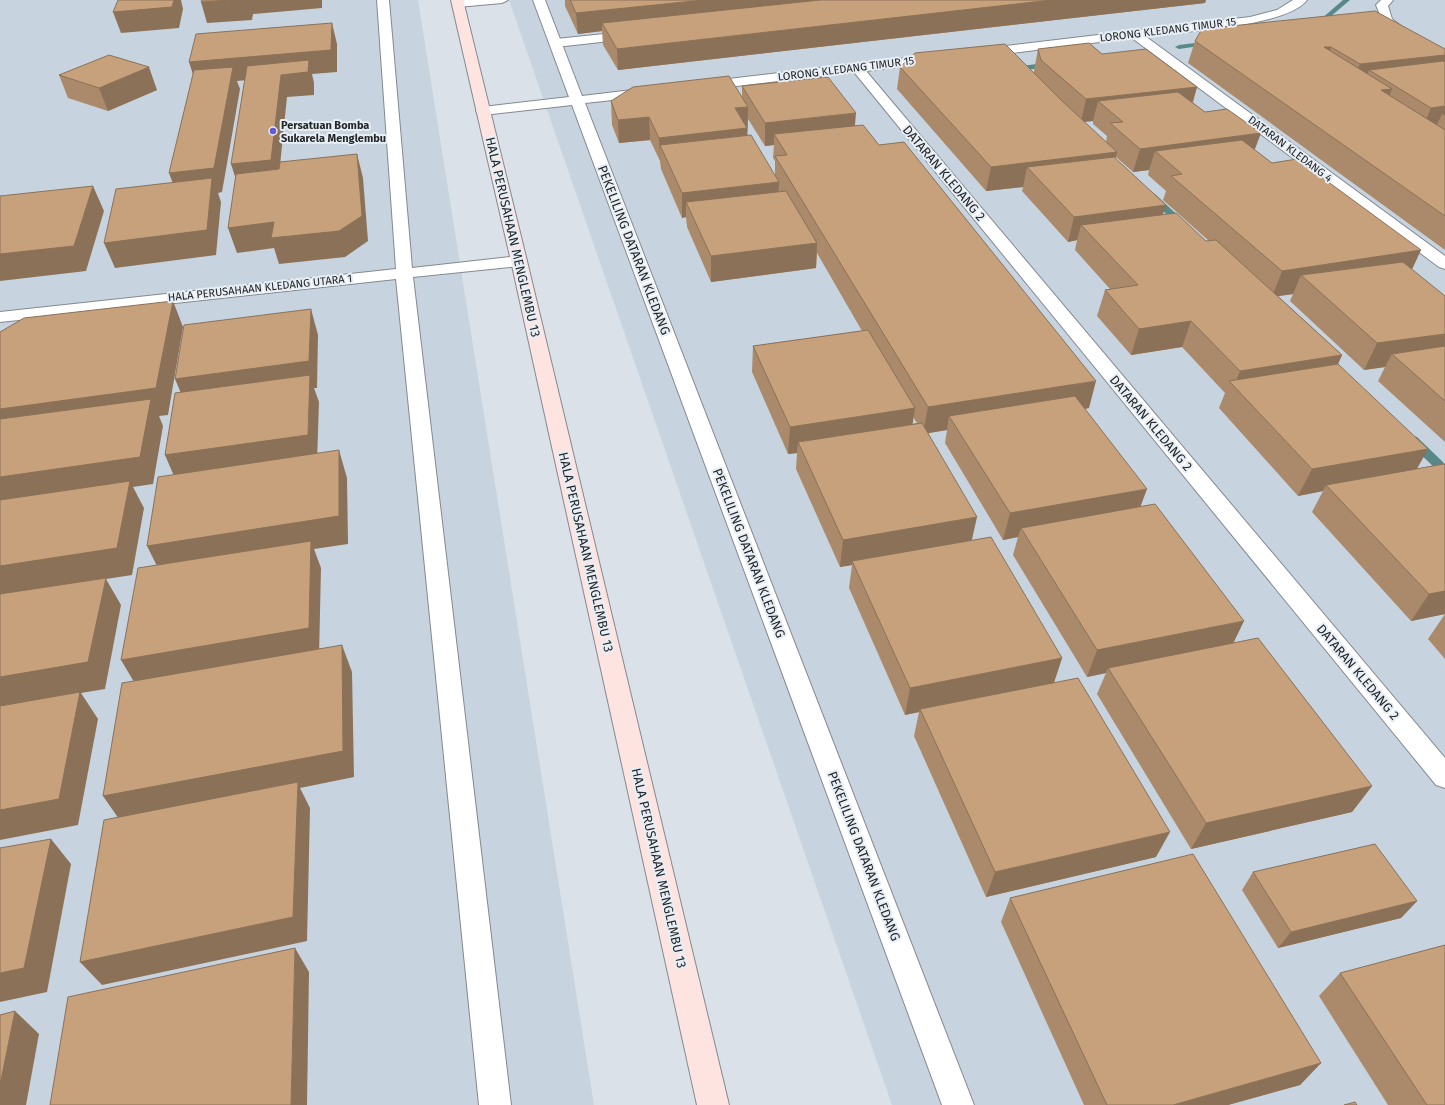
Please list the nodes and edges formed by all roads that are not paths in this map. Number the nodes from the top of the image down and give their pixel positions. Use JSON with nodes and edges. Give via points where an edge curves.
{"nodes":[{"id":1,"x":383,"y":0,"type":"edge"},
{"id":2,"x":502,"y":0,"type":"edge"},
{"id":3,"x":540,"y":0,"type":"edge"},
{"id":4,"x":1301,"y":0,"type":"edge"},
{"id":5,"x":1387,"y":0,"type":"edge"},
{"id":6,"x":458,"y":2,"type":"edge"},
{"id":7,"x":642,"y":34,"type":"edge"},
{"id":8,"x":1136,"y":35,"type":"junction"},
{"id":9,"x":556,"y":43,"type":"junction"},
{"id":10,"x":966,"y":55,"type":"edge"},
{"id":11,"x":942,"y":58,"type":"edge"},
{"id":12,"x":1445,"y":58,"type":"edge"},
{"id":13,"x":857,"y":68,"type":"junction"},
{"id":14,"x":694,"y":87,"type":"edge"},
{"id":15,"x":663,"y":90,"type":"edge"},
{"id":16,"x":577,"y":100,"type":"junction"},
{"id":17,"x":483,"y":111,"type":"junction"},
{"id":18,"x":520,"y":261,"type":"junction"},
{"id":19,"x":1445,"y":264,"type":"edge"},
{"id":20,"x":404,"y":272,"type":"junction"},
{"id":21,"x":0,"y":317,"type":"edge"},
{"id":22,"x":1445,"y":777,"type":"edge"},
{"id":23,"x":495,"y":1105,"type":"edge"},
{"id":24,"x":714,"y":1105,"type":"edge"},
{"id":25,"x":958,"y":1105,"type":"edge"}],
"edges":[{"from":1,"to":20,"type":"street"},
{"from":2,"to":6,"type":"street"},
{"from":3,"to":9,"type":"street","name":"PEKELILING DATARAN KLEDANG"},
{"from":4,"to":8,"type":"street","name":"LORONG KLEDANG TIMUR 15","via":[[1281,12],[1250,20]]},
{"from":5,"to":12,"type":"street","via":[[1382,5],[1387,20],[1411,40]]},
{"from":6,"to":17,"type":"street","name":"HALA PERUSAHAAN MENGLEMBU 13"},
{"from":7,"to":9,"type":"street"},
{"from":8,"to":10,"type":"street","name":"LORONG KLEDANG TIMUR 15"},
{"from":8,"to":19,"type":"street","name":"DATARAN KLEDANG 4"},
{"from":9,"to":16,"type":"street","name":"PEKELILING DATARAN KLEDANG"},
{"from":11,"to":13,"type":"street","name":"LORONG KLEDANG TIMUR 15"},
{"from":13,"to":14,"type":"street","name":"LORONG KLEDANG TIMUR 15"},
{"from":13,"to":22,"type":"street","name":"DATARAN KLEDANG 2"},
{"from":15,"to":16,"type":"street"},
{"from":16,"to":17,"type":"street"},
{"from":16,"to":25,"type":"street","name":"PEKELILING DATARAN KLEDANG"},
{"from":17,"to":18,"type":"street","name":"HALA PERUSAHAAN MENGLEMBU 13"},
{"from":18,"to":20,"type":"street","name":"HALA PERUSAHAAN KLEDANG UTARA 1"},
{"from":18,"to":24,"type":"street","name":"HALA PERUSAHAAN MENGLEMBU 13"},
{"from":20,"to":21,"type":"street","name":"HALA PERUSAHAAN KLEDANG UTARA 1"},
{"from":20,"to":23,"type":"street"}]}
